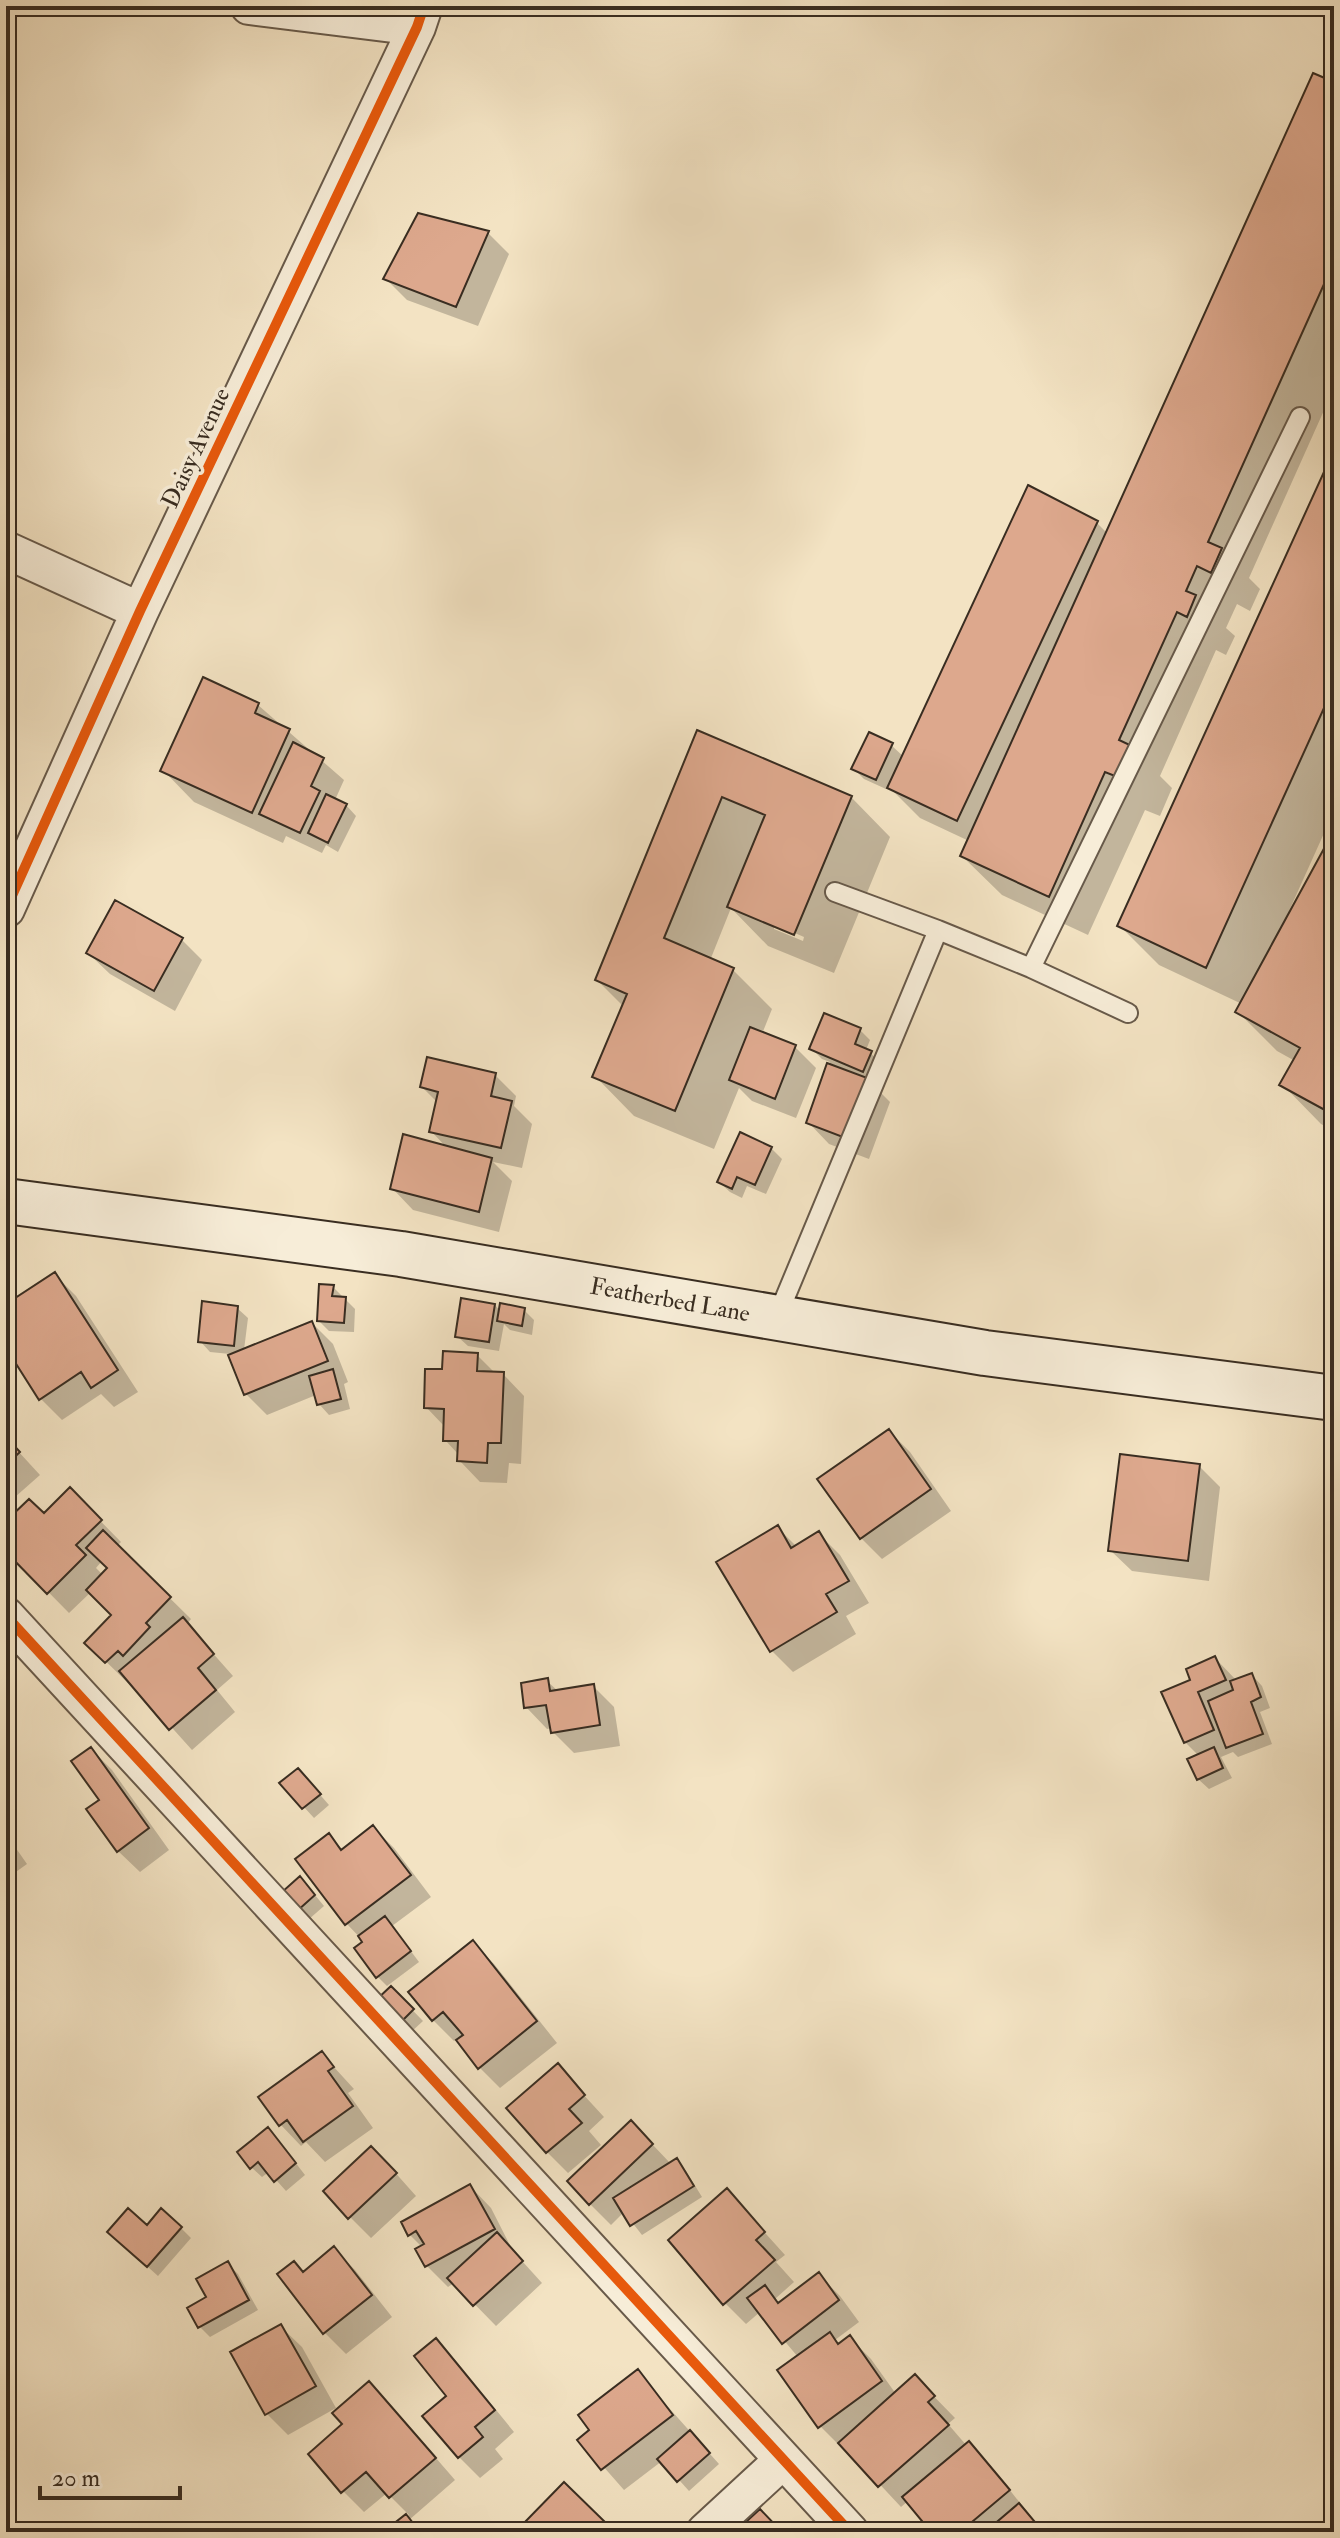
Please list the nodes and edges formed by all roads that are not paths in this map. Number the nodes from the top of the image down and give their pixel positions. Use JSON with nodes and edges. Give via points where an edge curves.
{"nodes":[{"id":1,"x":249,"y":6,"type":"edge"},
{"id":2,"x":421,"y":16,"type":"edge"},
{"id":3,"x":1300,"y":417,"type":"dead end"},
{"id":4,"x":6,"y":550,"type":"edge"},
{"id":5,"x":140,"y":611,"type":"junction"},
{"id":6,"x":835,"y":892,"type":"dead end"},
{"id":7,"x":6,"y":909,"type":"edge"},
{"id":8,"x":938,"y":930,"type":"junction"},
{"id":9,"x":1031,"y":968,"type":"junction"},
{"id":10,"x":1128,"y":1013,"type":"dead end"},
{"id":11,"x":6,"y":1201,"type":"edge"},
{"id":12,"x":777,"y":1317,"type":"junction"},
{"id":13,"x":1334,"y":1398,"type":"edge"},
{"id":14,"x":6,"y":1616,"type":"edge"},
{"id":15,"x":783,"y":2460,"type":"junction"},
{"id":16,"x":705,"y":2532,"type":"edge"},
{"id":17,"x":850,"y":2532,"type":"edge"}],
"edges":[{"from":1,"to":2,"type":"street"},
{"from":2,"to":5,"type":"street","name":"Daisy Avenue"},
{"from":3,"to":9,"type":"lane"},
{"from":4,"to":5,"type":"street"},
{"from":5,"to":7,"type":"street","name":"Daisy Avenue"},
{"from":6,"to":8,"type":"lane"},
{"from":8,"to":9,"type":"lane"},
{"from":8,"to":12,"type":"lane"},
{"from":9,"to":10,"type":"lane"},
{"from":11,"to":12,"type":"main road","name":"Featherbed Lane","via":[[401,1254]]},
{"from":12,"to":13,"type":"main road","name":"Featherbed Lane","via":[[985,1353]]},
{"from":14,"to":15,"type":"street"},
{"from":15,"to":16,"type":"street"},
{"from":15,"to":17,"type":"street"}]}
